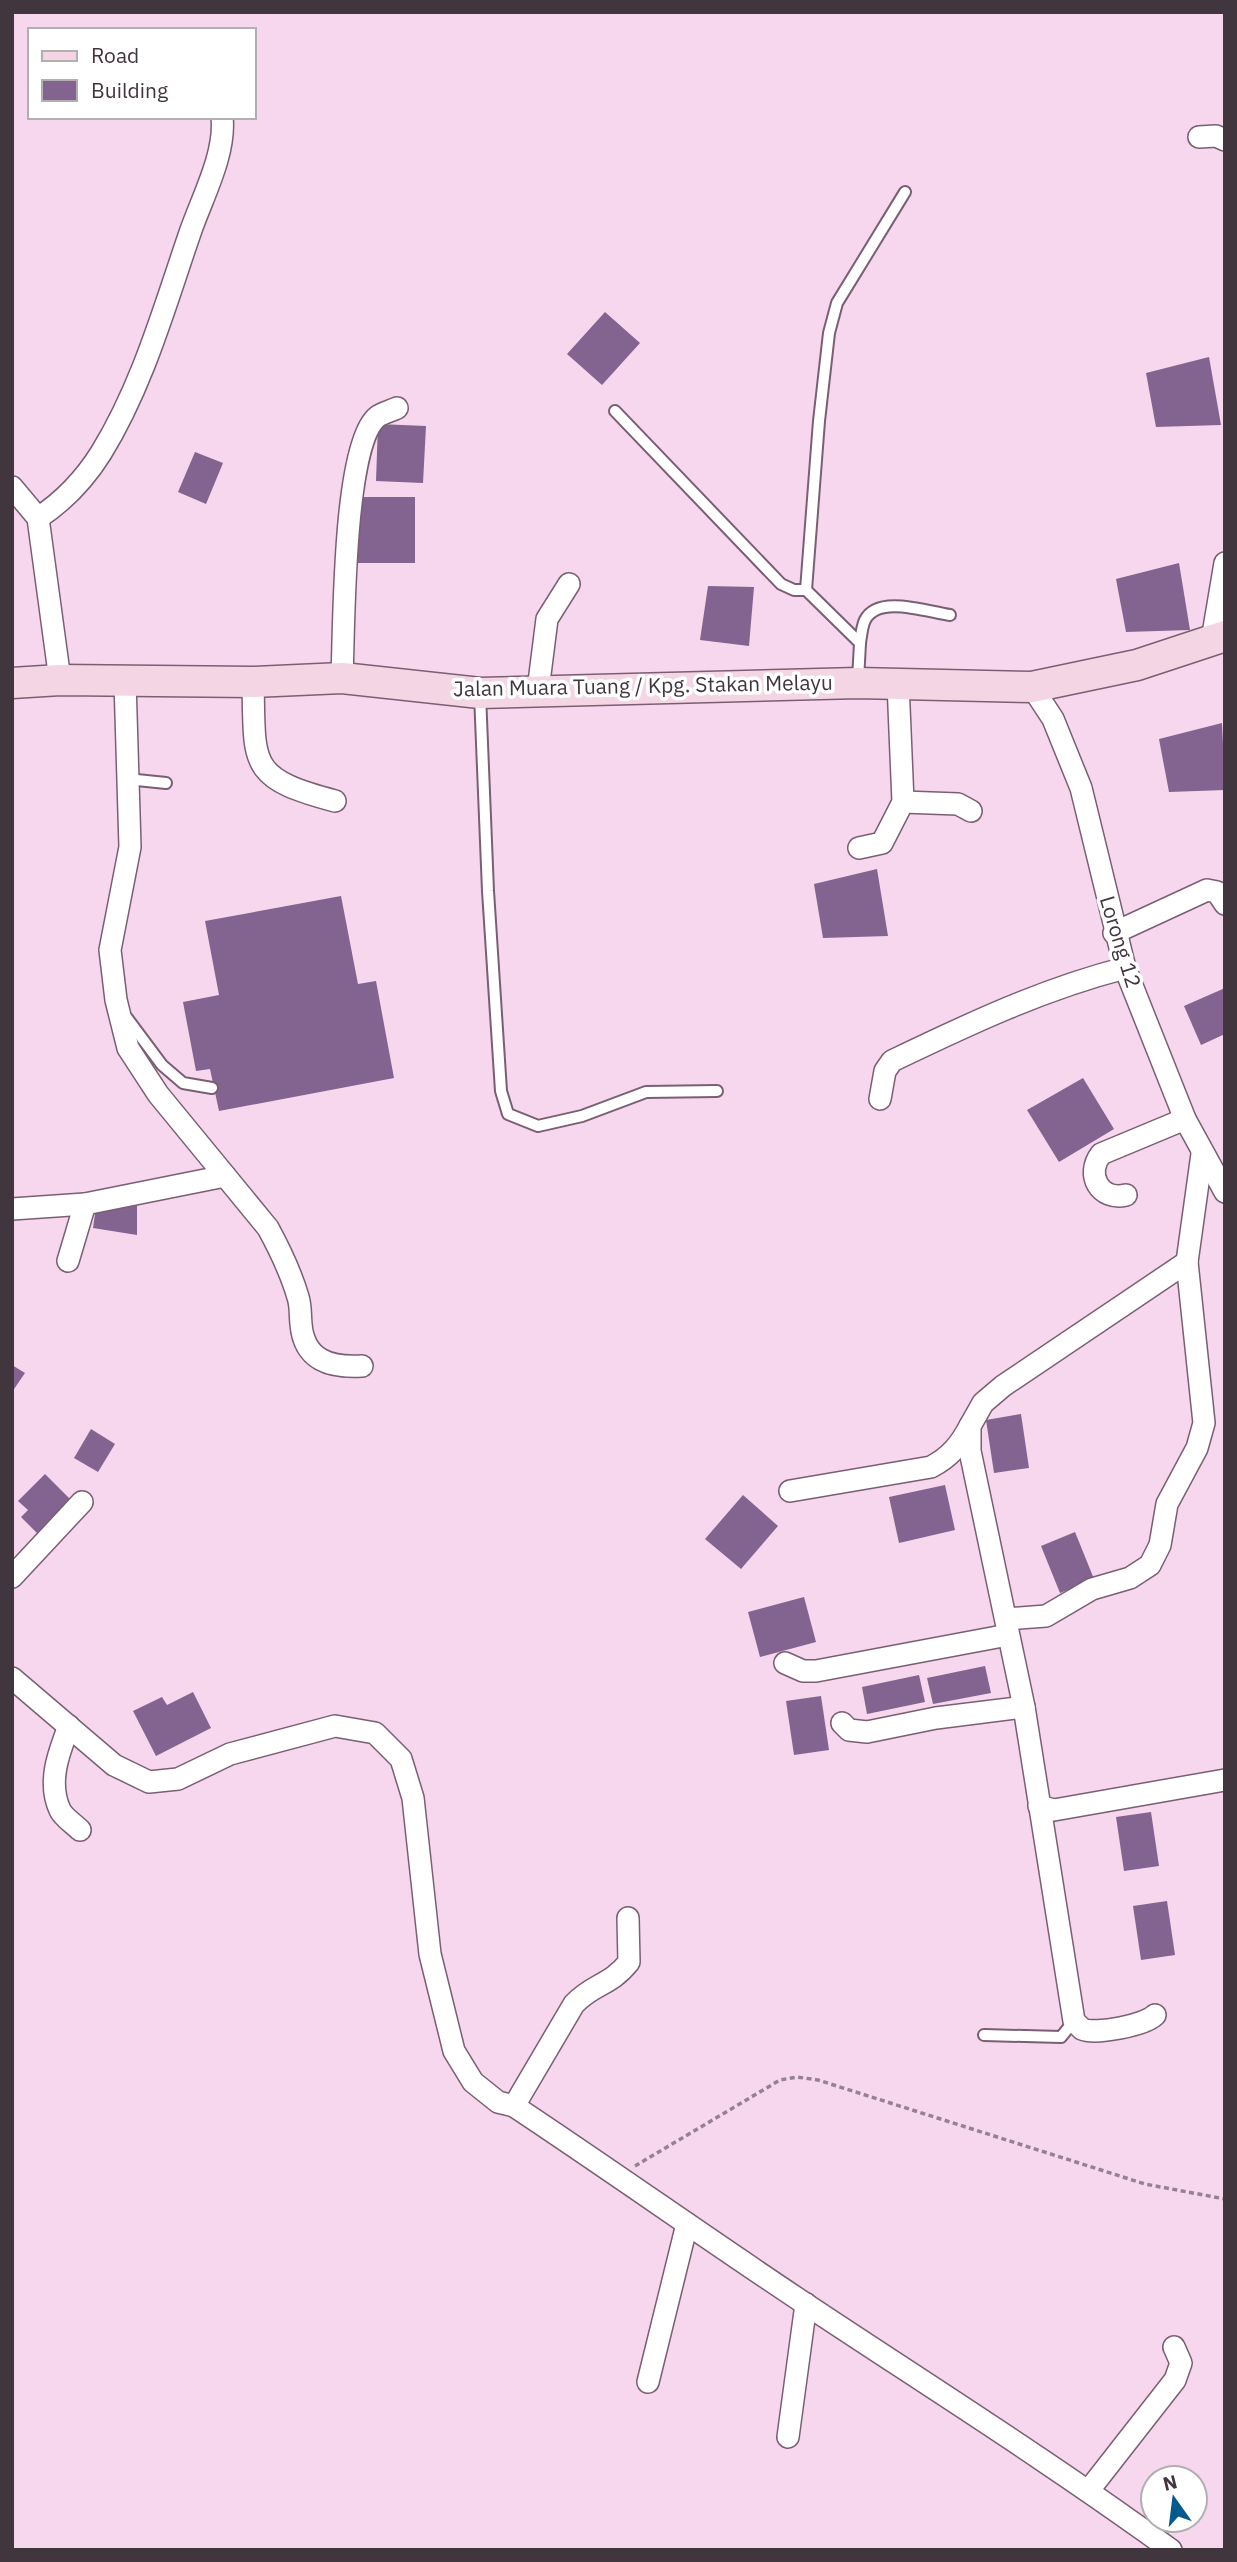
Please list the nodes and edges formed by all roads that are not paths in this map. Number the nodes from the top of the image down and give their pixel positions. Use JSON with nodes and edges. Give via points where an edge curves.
{"nodes":[{"id":1,"x":222,"y":119,"type":"edge"},
{"id":2,"x":1199,"y":137,"type":"dead end"},
{"id":3,"x":1225,"y":140,"type":"edge"},
{"id":4,"x":905,"y":192,"type":"dead end"},
{"id":5,"x":397,"y":408,"type":"dead end"},
{"id":6,"x":615,"y":411,"type":"dead end"},
{"id":7,"x":12,"y":487,"type":"edge"},
{"id":8,"x":38,"y":518,"type":"junction"},
{"id":9,"x":1225,"y":563,"type":"edge"},
{"id":10,"x":569,"y":583,"type":"dead end"},
{"id":11,"x":806,"y":590,"type":"junction"},
{"id":12,"x":950,"y":615,"type":"dead end"},
{"id":13,"x":1218,"y":638,"type":"edge"},
{"id":14,"x":860,"y":643,"type":"junction"},
{"id":15,"x":342,"y":678,"type":"junction"},
{"id":16,"x":60,"y":680,"type":"junction"},
{"id":17,"x":125,"y":681,"type":"junction"},
{"id":18,"x":253,"y":682,"type":"junction"},
{"id":19,"x":12,"y":683,"type":"edge"},
{"id":20,"x":858,"y":683,"type":"junction"},
{"id":21,"x":898,"y":683,"type":"junction"},
{"id":22,"x":1032,"y":687,"type":"junction"},
{"id":23,"x":538,"y":691,"type":"junction"},
{"id":24,"x":480,"y":693,"type":"junction"},
{"id":25,"x":127,"y":779,"type":"junction"},
{"id":26,"x":166,"y":783,"type":"dead end"},
{"id":27,"x":335,"y":801,"type":"dead end"},
{"id":28,"x":903,"y":802,"type":"junction"},
{"id":29,"x":971,"y":811,"type":"dead end"},
{"id":30,"x":859,"y":848,"type":"dead end"},
{"id":31,"x":1225,"y":904,"type":"edge"},
{"id":32,"x":1114,"y":933,"type":"junction"},
{"id":33,"x":1125,"y":968,"type":"junction"},
{"id":34,"x":116,"y":1000,"type":"junction"},
{"id":35,"x":212,"y":1088,"type":"dead end"},
{"id":36,"x":717,"y":1091,"type":"dead end"},
{"id":37,"x":880,"y":1099,"type":"dead end"},
{"id":38,"x":1185,"y":1119,"type":"junction"},
{"id":39,"x":1202,"y":1154,"type":"junction"},
{"id":40,"x":225,"y":1176,"type":"junction"},
{"id":41,"x":1225,"y":1192,"type":"edge"},
{"id":42,"x":1126,"y":1195,"type":"dead end"},
{"id":43,"x":85,"y":1204,"type":"junction"},
{"id":44,"x":12,"y":1209,"type":"edge"},
{"id":45,"x":68,"y":1261,"type":"dead end"},
{"id":46,"x":1187,"y":1262,"type":"junction"},
{"id":47,"x":362,"y":1366,"type":"dead end"},
{"id":48,"x":970,"y":1426,"type":"junction"},
{"id":49,"x":790,"y":1492,"type":"dead end"},
{"id":50,"x":82,"y":1502,"type":"dead end"},
{"id":51,"x":12,"y":1577,"type":"edge"},
{"id":52,"x":1007,"y":1627,"type":"junction"},
{"id":53,"x":785,"y":1663,"type":"dead end"},
{"id":54,"x":12,"y":1678,"type":"edge"},
{"id":55,"x":1024,"y":1707,"type":"junction"},
{"id":56,"x":842,"y":1723,"type":"dead end"},
{"id":57,"x":68,"y":1726,"type":"junction"},
{"id":58,"x":1225,"y":1780,"type":"edge"},
{"id":59,"x":1039,"y":1806,"type":"junction"},
{"id":60,"x":80,"y":1830,"type":"dead end"},
{"id":61,"x":628,"y":1918,"type":"dead end"},
{"id":62,"x":1155,"y":2015,"type":"dead end"},
{"id":63,"x":1074,"y":2021,"type":"junction"},
{"id":64,"x":984,"y":2035,"type":"dead end"},
{"id":65,"x":514,"y":2106,"type":"junction"},
{"id":66,"x":687,"y":2224,"type":"junction"},
{"id":67,"x":806,"y":2304,"type":"junction"},
{"id":68,"x":1174,"y":2347,"type":"dead end"},
{"id":69,"x":648,"y":2382,"type":"dead end"},
{"id":70,"x":788,"y":2437,"type":"dead end"},
{"id":71,"x":1089,"y":2490,"type":"junction"},
{"id":72,"x":1171,"y":2550,"type":"edge"}],
"edges":[{"from":1,"to":8,"type":"street","via":[[224,131],[211,172],[141,373],[86,475],[61,503]]},
{"from":2,"to":3,"type":"street"},
{"from":4,"to":11,"type":"lane","via":[[837,303],[819,421]]},
{"from":5,"to":15,"type":"street","via":[[376,418],[367,435],[349,502]]},
{"from":6,"to":11,"type":"lane","via":[[781,584]]},
{"from":7,"to":8,"type":"street"},
{"from":8,"to":16,"type":"street"},
{"from":9,"to":13,"type":"street"},
{"from":10,"to":23,"type":"street","via":[[548,619]]},
{"from":11,"to":14,"type":"lane"},
{"from":12,"to":14,"type":"lane","via":[[877,608],[865,620]]},
{"from":13,"to":22,"type":"main road","name":"Jalan Muara Tuang / Kpg. Stakan Melayu","via":[[1137,665]]},
{"from":14,"to":20,"type":"lane"},
{"from":15,"to":18,"type":"main road","name":"Jalan Muara Tuang / Kpg. Stakan Melayu"},
{"from":15,"to":24,"type":"main road","name":"Jalan Muara Tuang / Kpg. Stakan Melayu"},
{"from":16,"to":17,"type":"main road","name":"Jalan Muara Tuang / Kpg. Stakan Melayu"},
{"from":16,"to":19,"type":"main road","name":"Jalan Muara Tuang / Kpg. Stakan Melayu"},
{"from":17,"to":18,"type":"main road","name":"Jalan Muara Tuang / Kpg. Stakan Melayu"},
{"from":17,"to":25,"type":"street"},
{"from":18,"to":27,"type":"street","via":[[255,750],[261,766],[303,793]]},
{"from":20,"to":21,"type":"main road","name":"Jalan Muara Tuang / Kpg. Stakan Melayu"},
{"from":20,"to":23,"type":"main road","name":"Jalan Muara Tuang / Kpg. Stakan Melayu"},
{"from":21,"to":22,"type":"main road","name":"Jalan Muara Tuang / Kpg. Stakan Melayu"},
{"from":21,"to":28,"type":"street"},
{"from":22,"to":32,"type":"street","name":"Lorong 12","via":[[1054,719],[1074,766]]},
{"from":23,"to":24,"type":"main road","name":"Jalan Muara Tuang / Kpg. Stakan Melayu"},
{"from":24,"to":36,"type":"lane","via":[[491,944],[501,1091],[508,1114],[538,1126],[582,1116],[646,1092]]},
{"from":25,"to":26,"type":"lane"},
{"from":25,"to":34,"type":"street","via":[[130,847],[110,950]]},
{"from":28,"to":29,"type":"street","via":[[958,804]]},
{"from":28,"to":30,"type":"street","via":[[882,843]]},
{"from":31,"to":32,"type":"street","via":[[1217,892],[1207,890]]},
{"from":32,"to":33,"type":"street","name":"Lorong 12"},
{"from":33,"to":37,"type":"street","via":[[1006,1006],[892,1061]]},
{"from":33,"to":38,"type":"street","name":"Lorong 12"},
{"from":34,"to":35,"type":"lane","via":[[162,1065],[183,1083]]},
{"from":34,"to":40,"type":"street","via":[[128,1048],[158,1094]]},
{"from":38,"to":39,"type":"street","name":"Lorong 12"},
{"from":38,"to":42,"type":"street","via":[[1112,1148],[1097,1160],[1098,1187],[1106,1195]]},
{"from":39,"to":41,"type":"street","name":"Lorong 12"},
{"from":39,"to":46,"type":"street"},
{"from":40,"to":43,"type":"street"},
{"from":40,"to":47,"type":"street","via":[[268,1228],[281,1252],[299,1301],[305,1348],[320,1361]]},
{"from":43,"to":44,"type":"street"},
{"from":43,"to":45,"type":"street"},
{"from":46,"to":48,"type":"street","via":[[1003,1386],[983,1403]]},
{"from":46,"to":52,"type":"street","via":[[1204,1423],[1197,1448],[1167,1504],[1160,1545],[1150,1565],[1130,1578],[1092,1589],[1046,1616]]},
{"from":48,"to":49,"type":"street","via":[[960,1445],[931,1467]]},
{"from":48,"to":52,"type":"street","via":[[975,1484]]},
{"from":50,"to":51,"type":"street"},
{"from":52,"to":53,"type":"street","via":[[816,1671]]},
{"from":52,"to":55,"type":"street"},
{"from":54,"to":57,"type":"street"},
{"from":55,"to":56,"type":"street","via":[[867,1732],[849,1730]]},
{"from":55,"to":59,"type":"street"},
{"from":57,"to":60,"type":"street","via":[[54,1780],[60,1811]]},
{"from":57,"to":65,"type":"street","via":[[114,1765],[149,1782],[178,1779],[230,1754],[335,1726],[374,1733],[401,1759],[413,1798],[430,1954],[454,2051],[473,2082],[498,2102]]},
{"from":58,"to":59,"type":"street","via":[[1054,1810]]},
{"from":59,"to":63,"type":"street"},
{"from":61,"to":65,"type":"street","via":[[629,1962],[615,1979],[586,1991],[574,2004]]},
{"from":62,"to":63,"type":"street","via":[[1137,2025],[1090,2030]]},
{"from":63,"to":64,"type":"lane","via":[[1061,2037]]},
{"from":65,"to":66,"type":"street"},
{"from":66,"to":67,"type":"street"},
{"from":66,"to":69,"type":"street"},
{"from":67,"to":70,"type":"street"},
{"from":67,"to":71,"type":"street"},
{"from":68,"to":71,"type":"street","via":[[1181,2363],[1175,2380]]},
{"from":71,"to":72,"type":"street"}]}
